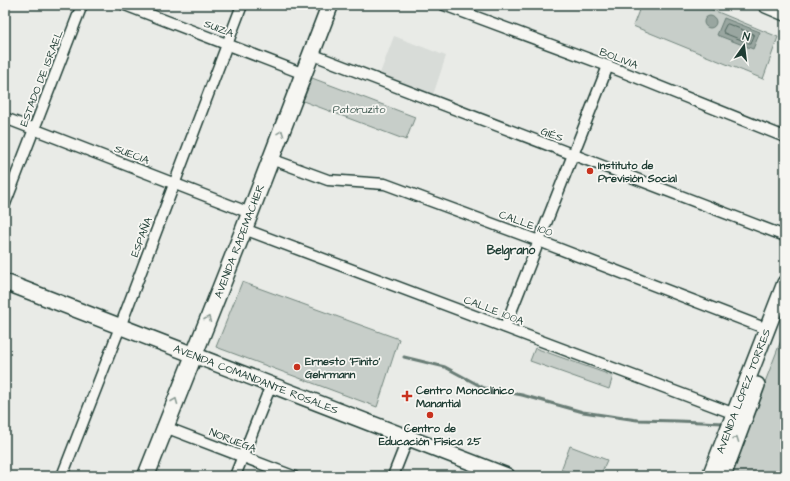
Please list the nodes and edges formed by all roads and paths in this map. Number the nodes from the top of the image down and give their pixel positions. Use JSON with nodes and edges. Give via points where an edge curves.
{"nodes":[{"id":1,"x":82,"y":5,"type":"edge"},
{"id":2,"x":125,"y":5,"type":"edge"},
{"id":3,"x":242,"y":5,"type":"edge"},
{"id":4,"x":330,"y":5,"type":"edge"},
{"id":5,"x":444,"y":5,"type":"edge"},
{"id":6,"x":766,"y":5,"type":"edge"},
{"id":7,"x":785,"y":13,"type":"edge"},
{"id":8,"x":227,"y":44,"type":"junction"},
{"id":9,"x":311,"y":54,"type":"junction"},
{"id":10,"x":608,"y":66,"type":"junction"},
{"id":11,"x":304,"y":74,"type":"junction"},
{"id":12,"x":5,"y":118,"type":"edge"},
{"id":13,"x":34,"y":129,"type":"junction"},
{"id":14,"x":785,"y":137,"type":"edge"},
{"id":15,"x":573,"y":155,"type":"junction"},
{"id":16,"x":271,"y":159,"type":"junction"},
{"id":17,"x":174,"y":184,"type":"junction"},
{"id":18,"x":5,"y":204,"type":"edge"},
{"id":19,"x":250,"y":213,"type":"junction"},
{"id":20,"x":244,"y":229,"type":"junction"},
{"id":21,"x":785,"y":236,"type":"edge"},
{"id":22,"x":539,"y":241,"type":"junction"},
{"id":23,"x":5,"y":282,"type":"edge"},
{"id":24,"x":785,"y":283,"type":"edge"},
{"id":25,"x":785,"y":310,"type":"edge"},
{"id":26,"x":120,"y":327,"type":"junction"},
{"id":27,"x":505,"y":328,"type":"junction"},
{"id":28,"x":767,"y":329,"type":"junction"},
{"id":29,"x":194,"y":355,"type":"junction"},
{"id":30,"x":271,"y":385,"type":"junction"},
{"id":31,"x":734,"y":414,"type":"junction"},
{"id":32,"x":165,"y":427,"type":"junction"},
{"id":33,"x":408,"y":438,"type":"junction"},
{"id":34,"x":242,"y":456,"type":"junction"},
{"id":35,"x":62,"y":476,"type":"edge"},
{"id":36,"x":146,"y":476,"type":"edge"},
{"id":37,"x":235,"y":476,"type":"edge"},
{"id":38,"x":293,"y":476,"type":"edge"},
{"id":39,"x":393,"y":476,"type":"edge"},
{"id":40,"x":507,"y":476,"type":"edge"},
{"id":41,"x":710,"y":476,"type":"edge"},
{"id":42,"x":722,"y":476,"type":"edge"}],
"edges":[{"from":1,"to":13,"type":"street","name":"ESTADO DE ISRAEL"},
{"from":2,"to":8,"type":"street","name":"SUIZA"},
{"from":3,"to":8,"type":"street","name":"ESPAÑA"},
{"from":4,"to":9,"type":"main road","name":"AVENIDA RADEMACHER"},
{"from":5,"to":10,"type":"street","name":"BOLIVIA"},
{"from":6,"to":7,"type":"main road"},
{"from":8,"to":11,"type":"street","name":"SUIZA"},
{"from":8,"to":17,"type":"street","name":"ESPAÑA"},
{"from":9,"to":11,"type":"main road","name":"AVENIDA RADEMACHER"},
{"from":9,"to":15,"type":"street","name":"GIÉS"},
{"from":10,"to":14,"type":"street","name":"BOLIVIA"},
{"from":10,"to":15,"type":"street"},
{"from":16,"to":11,"type":"main road","name":"AVENIDA RADEMACHER","one_way":true},
{"from":12,"to":13,"type":"street","name":"SUECIA"},
{"from":13,"to":17,"type":"street","name":"SUECIA"},
{"from":13,"to":18,"type":"street","name":"ESTADO DE ISRAEL"},
{"from":15,"to":21,"type":"street","name":"GIÉS"},
{"from":15,"to":22,"type":"street"},
{"from":16,"to":19,"type":"main road","name":"AVENIDA RADEMACHER"},
{"from":16,"to":22,"type":"street","name":"CALLE 100","via":[[328,180],[386,184]]},
{"from":17,"to":19,"type":"street","name":"SUECIA"},
{"from":17,"to":26,"type":"street","name":"ESPAÑA"},
{"from":19,"to":20,"type":"main road","name":"AVENIDA RADEMACHER"},
{"from":20,"to":27,"type":"street","name":"CALLE 100A"},
{"from":29,"to":20,"type":"main road","name":"AVENIDA RADEMACHER","one_way":true},
{"from":22,"to":27,"type":"street"},
{"from":22,"to":28,"type":"street","name":"CALLE 100"},
{"from":23,"to":26,"type":"main road","name":"AVENIDA COMANDANTE ROSALES"},
{"from":24,"to":28,"type":"main road","name":"AVENIDA LÓPEZ TORRES"},
{"from":42,"to":25,"type":"main road","name":"AVENIDA LÓPEZ TORRES","one_way":true},
{"from":26,"to":29,"type":"main road","name":"AVENIDA COMANDANTE ROSALES"},
{"from":26,"to":35,"type":"street","name":"ESPAÑA"},
{"from":27,"to":31,"type":"street","name":"CALLE 100A"},
{"from":28,"to":31,"type":"main road","name":"AVENIDA LÓPEZ TORRES"},
{"from":29,"to":30,"type":"main road","name":"AVENIDA COMANDANTE ROSALES"},
{"from":32,"to":29,"type":"main road","name":"AVENIDA RADEMACHER","one_way":true},
{"from":30,"to":33,"type":"main road","name":"AVENIDA COMANDANTE ROSALES"},
{"from":30,"to":34,"type":"street"},
{"from":31,"to":41,"type":"main road","name":"AVENIDA LÓPEZ TORRES"},
{"from":32,"to":34,"type":"street","name":"NORUEGA"},
{"from":32,"to":36,"type":"main road","name":"AVENIDA RADEMACHER"},
{"from":33,"to":39,"type":"street"},
{"from":33,"to":40,"type":"main road","name":"AVENIDA COMANDANTE ROSALES"},
{"from":34,"to":37,"type":"street"},
{"from":34,"to":38,"type":"street","name":"NORUEGA"}]}
